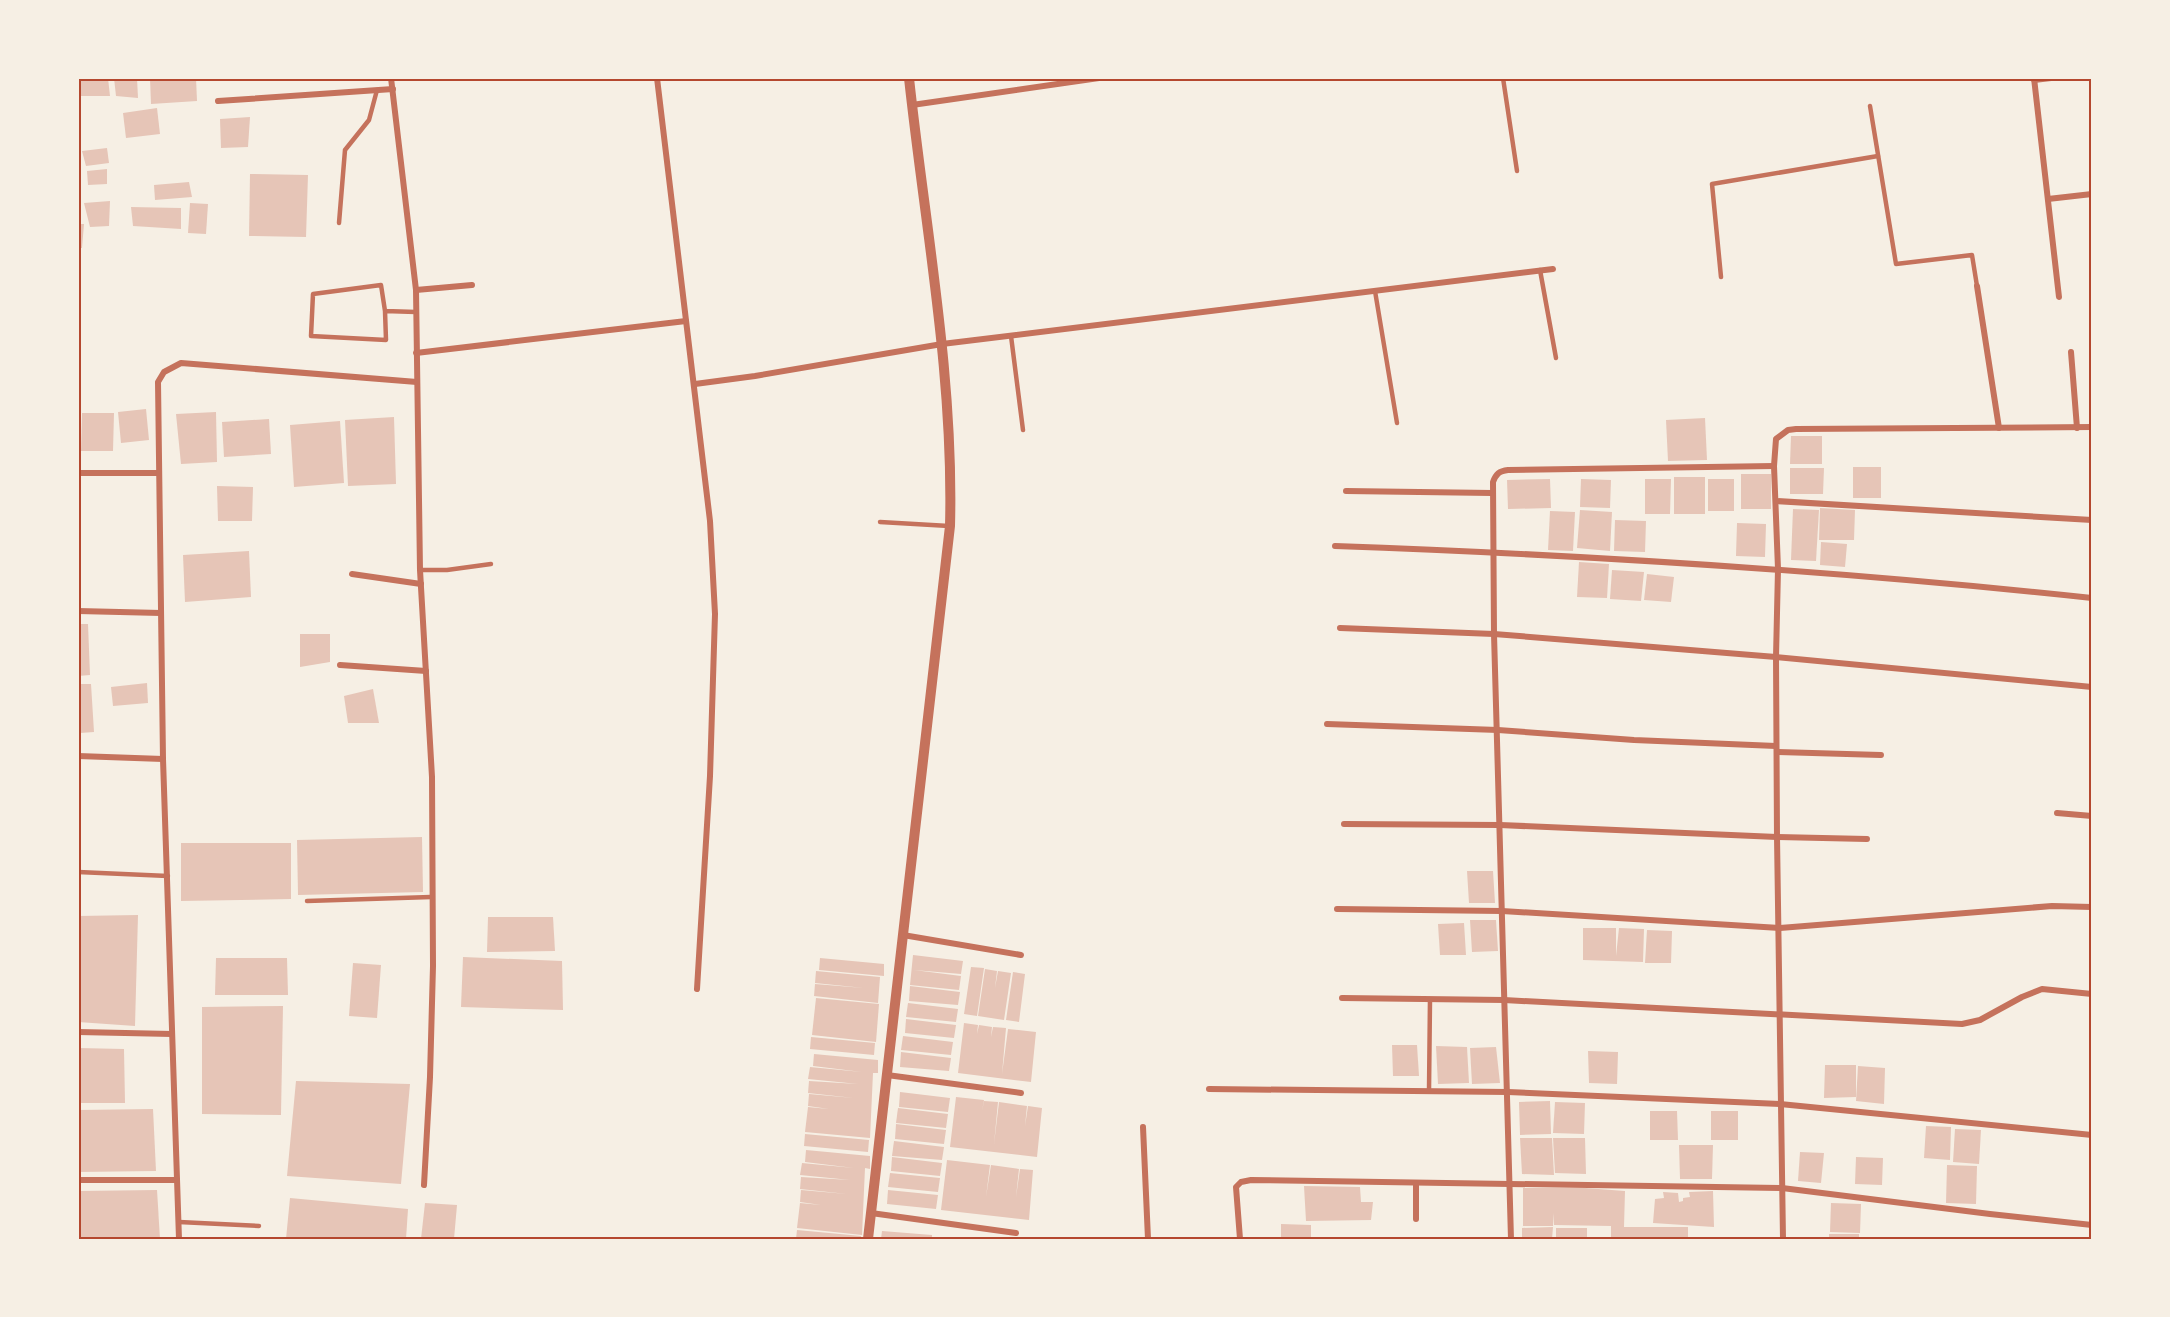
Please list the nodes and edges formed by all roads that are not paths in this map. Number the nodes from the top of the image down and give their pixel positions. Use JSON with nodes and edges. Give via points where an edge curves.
{"nodes":[{"id":1,"x":391,"y":78,"type":"edge"},
{"id":2,"x":657,"y":78,"type":"edge"},
{"id":3,"x":909,"y":78,"type":"edge"},
{"id":4,"x":1099,"y":78,"type":"edge"},
{"id":5,"x":1503,"y":78,"type":"edge"},
{"id":6,"x":2051,"y":78,"type":"edge"},
{"id":7,"x":2034,"y":79,"type":"edge"},
{"id":8,"x":393,"y":89,"type":"junction"},
{"id":9,"x":377,"y":90,"type":"junction"},
{"id":10,"x":218,"y":101,"type":"dead end"},
{"id":11,"x":912,"y":105,"type":"junction"},
{"id":12,"x":1870,"y":106,"type":"dead end"},
{"id":13,"x":1878,"y":156,"type":"junction"},
{"id":14,"x":1517,"y":171,"type":"dead end"},
{"id":15,"x":2092,"y":194,"type":"edge"},
{"id":16,"x":2048,"y":199,"type":"junction"},
{"id":17,"x":339,"y":223,"type":"dead end"},
{"id":18,"x":1553,"y":269,"type":"dead end"},
{"id":19,"x":1540,"y":270,"type":"junction"},
{"id":20,"x":1721,"y":277,"type":"dead end"},
{"id":21,"x":472,"y":285,"type":"dead end"},
{"id":22,"x":1977,"y":286,"type":"joint"},
{"id":23,"x":416,"y":290,"type":"junction"},
{"id":24,"x":1375,"y":291,"type":"junction"},
{"id":25,"x":2059,"y":297,"type":"dead end"},
{"id":26,"x":385,"y":311,"type":"junction"},
{"id":27,"x":416,"y":312,"type":"junction"},
{"id":28,"x":686,"y":321,"type":"junction"},
{"id":29,"x":1011,"y":336,"type":"junction"},
{"id":30,"x":942,"y":344,"type":"junction"},
{"id":31,"x":2071,"y":352,"type":"dead end"},
{"id":32,"x":416,"y":353,"type":"junction"},
{"id":33,"x":1556,"y":358,"type":"dead end"},
{"id":34,"x":417,"y":382,"type":"junction"},
{"id":35,"x":694,"y":384,"type":"junction"},
{"id":36,"x":1396,"y":423,"type":"dead end"},
{"id":37,"x":1999,"y":428,"type":"junction"},
{"id":38,"x":2077,"y":428,"type":"junction"},
{"id":39,"x":2092,"y":428,"type":"edge"},
{"id":40,"x":1023,"y":430,"type":"dead end"},
{"id":41,"x":1774,"y":466,"type":"junction"},
{"id":42,"x":78,"y":473,"type":"edge"},
{"id":43,"x":158,"y":473,"type":"junction"},
{"id":44,"x":1346,"y":491,"type":"dead end"},
{"id":45,"x":1492,"y":493,"type":"junction"},
{"id":46,"x":1776,"y":501,"type":"junction"},
{"id":47,"x":2092,"y":520,"type":"edge"},
{"id":48,"x":880,"y":522,"type":"dead end"},
{"id":49,"x":950,"y":526,"type":"junction"},
{"id":50,"x":1335,"y":546,"type":"dead end"},
{"id":51,"x":1493,"y":552,"type":"junction"},
{"id":52,"x":491,"y":564,"type":"dead end"},
{"id":53,"x":1778,"y":569,"type":"junction"},
{"id":54,"x":420,"y":570,"type":"junction"},
{"id":55,"x":352,"y":574,"type":"dead end"},
{"id":56,"x":421,"y":584,"type":"junction"},
{"id":57,"x":2092,"y":598,"type":"edge"},
{"id":58,"x":78,"y":611,"type":"edge"},
{"id":59,"x":161,"y":613,"type":"junction"},
{"id":60,"x":1340,"y":628,"type":"dead end"},
{"id":61,"x":1494,"y":634,"type":"junction"},
{"id":62,"x":1776,"y":657,"type":"junction"},
{"id":63,"x":340,"y":665,"type":"dead end"},
{"id":64,"x":426,"y":671,"type":"junction"},
{"id":65,"x":2092,"y":687,"type":"edge"},
{"id":66,"x":1327,"y":724,"type":"dead end"},
{"id":67,"x":1498,"y":730,"type":"junction"},
{"id":68,"x":1776,"y":749,"type":"junction"},
{"id":69,"x":1881,"y":755,"type":"dead end"},
{"id":70,"x":78,"y":756,"type":"edge"},
{"id":71,"x":163,"y":759,"type":"junction"},
{"id":72,"x":2057,"y":813,"type":"dead end"},
{"id":73,"x":2092,"y":816,"type":"edge"},
{"id":74,"x":1344,"y":824,"type":"dead end"},
{"id":75,"x":1500,"y":825,"type":"junction"},
{"id":76,"x":1777,"y":837,"type":"junction"},
{"id":77,"x":1867,"y":839,"type":"dead end"},
{"id":78,"x":78,"y":872,"type":"edge"},
{"id":79,"x":168,"y":876,"type":"junction"},
{"id":80,"x":431,"y":897,"type":"junction"},
{"id":81,"x":307,"y":901,"type":"dead end"},
{"id":82,"x":2092,"y":907,"type":"edge"},
{"id":83,"x":1337,"y":909,"type":"dead end"},
{"id":84,"x":1502,"y":911,"type":"junction"},
{"id":85,"x":1780,"y":928,"type":"junction"},
{"id":86,"x":903,"y":935,"type":"junction"},
{"id":87,"x":1021,"y":955,"type":"dead end"},
{"id":88,"x":697,"y":989,"type":"dead end"},
{"id":89,"x":2092,"y":994,"type":"edge"},
{"id":90,"x":1342,"y":998,"type":"dead end"},
{"id":91,"x":1430,"y":999,"type":"junction"},
{"id":92,"x":1504,"y":1000,"type":"junction"},
{"id":93,"x":1780,"y":1015,"type":"junction"},
{"id":94,"x":78,"y":1032,"type":"edge"},
{"id":95,"x":172,"y":1034,"type":"junction"},
{"id":96,"x":887,"y":1075,"type":"junction"},
{"id":97,"x":1209,"y":1089,"type":"dead end"},
{"id":98,"x":1429,"y":1091,"type":"junction"},
{"id":99,"x":1508,"y":1092,"type":"junction"},
{"id":100,"x":1021,"y":1093,"type":"dead end"},
{"id":101,"x":1780,"y":1104,"type":"junction"},
{"id":102,"x":1143,"y":1127,"type":"dead end"},
{"id":103,"x":2092,"y":1135,"type":"edge"},
{"id":104,"x":78,"y":1180,"type":"edge"},
{"id":105,"x":177,"y":1180,"type":"junction"},
{"id":106,"x":1508,"y":1182,"type":"junction"},
{"id":107,"x":1416,"y":1183,"type":"junction"},
{"id":108,"x":424,"y":1185,"type":"dead end"},
{"id":109,"x":1782,"y":1188,"type":"junction"},
{"id":110,"x":870,"y":1214,"type":"junction"},
{"id":111,"x":1416,"y":1219,"type":"dead end"},
{"id":112,"x":179,"y":1222,"type":"junction"},
{"id":113,"x":2092,"y":1225,"type":"edge"},
{"id":114,"x":259,"y":1226,"type":"dead end"},
{"id":115,"x":1016,"y":1233,"type":"dead end"},
{"id":116,"x":179,"y":1239,"type":"edge"},
{"id":117,"x":868,"y":1239,"type":"edge"},
{"id":118,"x":1148,"y":1239,"type":"edge"},
{"id":119,"x":1240,"y":1239,"type":"edge"},
{"id":120,"x":1510,"y":1239,"type":"edge"},
{"id":121,"x":1783,"y":1239,"type":"edge"}],
"edges":[{"from":1,"to":8,"type":"street"},
{"from":2,"to":28,"type":"street"},
{"from":3,"to":11,"type":"street"},
{"from":4,"to":11,"type":"street"},
{"from":5,"to":14,"type":"lane"},
{"from":6,"to":7,"type":"street"},
{"from":7,"to":16,"type":"street"},
{"from":8,"to":9,"type":"street"},
{"from":8,"to":23,"type":"street"},
{"from":9,"to":10,"type":"street"},
{"from":9,"to":17,"type":"lane","via":[[369,120],[345,150]]},
{"from":11,"to":30,"type":"street"},
{"from":12,"to":13,"type":"lane"},
{"from":13,"to":20,"type":"lane","via":[[1712,184]]},
{"from":13,"to":22,"type":"lane","via":[[1896,264],[1972,255]]},
{"from":15,"to":16,"type":"street"},
{"from":16,"to":25,"type":"street"},
{"from":18,"to":19,"type":"street"},
{"from":19,"to":24,"type":"street"},
{"from":19,"to":33,"type":"lane"},
{"from":21,"to":23,"type":"street"},
{"from":22,"to":37,"type":"street"},
{"from":23,"to":27,"type":"street"},
{"from":24,"to":29,"type":"street"},
{"from":24,"to":36,"type":"lane"},
{"from":26,"to":26,"type":"lane","via":[[386,340],[311,336],[313,294],[381,285]]},
{"from":26,"to":27,"type":"lane"},
{"from":27,"to":32,"type":"street"},
{"from":28,"to":32,"type":"street"},
{"from":28,"to":35,"type":"street"},
{"from":29,"to":30,"type":"street"},
{"from":29,"to":40,"type":"lane"},
{"from":30,"to":35,"type":"street"},
{"from":30,"to":49,"type":"street","via":[[951,472]]},
{"from":31,"to":38,"type":"street"},
{"from":32,"to":34,"type":"street"},
{"from":34,"to":43,"type":"street","via":[[181,363],[164,372],[158,382]]},
{"from":34,"to":54,"type":"street"},
{"from":35,"to":88,"type":"street","via":[[710,521],[715,614]]},
{"from":37,"to":38,"type":"street"},
{"from":37,"to":41,"type":"street","via":[[1788,430],[1776,439]]},
{"from":38,"to":39,"type":"street"},
{"from":41,"to":45,"type":"street","via":[[1508,470],[1496,475]]},
{"from":41,"to":46,"type":"street"},
{"from":42,"to":43,"type":"street"},
{"from":43,"to":59,"type":"street"},
{"from":44,"to":45,"type":"street"},
{"from":45,"to":51,"type":"street"},
{"from":46,"to":47,"type":"street"},
{"from":46,"to":53,"type":"street"},
{"from":48,"to":49,"type":"lane"},
{"from":49,"to":86,"type":"street"},
{"from":50,"to":51,"type":"street"},
{"from":51,"to":53,"type":"street"},
{"from":51,"to":61,"type":"street"},
{"from":52,"to":54,"type":"lane"},
{"from":53,"to":57,"type":"street"},
{"from":53,"to":62,"type":"street"},
{"from":54,"to":56,"type":"street"},
{"from":55,"to":56,"type":"street"},
{"from":56,"to":64,"type":"street"},
{"from":58,"to":59,"type":"street"},
{"from":59,"to":71,"type":"street"},
{"from":60,"to":61,"type":"street"},
{"from":61,"to":62,"type":"street"},
{"from":61,"to":67,"type":"street"},
{"from":62,"to":65,"type":"street"},
{"from":62,"to":68,"type":"street"},
{"from":63,"to":64,"type":"street"},
{"from":64,"to":80,"type":"street","via":[[432,777]]},
{"from":66,"to":67,"type":"street"},
{"from":67,"to":68,"type":"street"},
{"from":67,"to":75,"type":"street"},
{"from":68,"to":69,"type":"street"},
{"from":68,"to":76,"type":"street"},
{"from":70,"to":71,"type":"street"},
{"from":71,"to":79,"type":"street"},
{"from":72,"to":73,"type":"street"},
{"from":74,"to":75,"type":"street"},
{"from":75,"to":76,"type":"street"},
{"from":75,"to":84,"type":"street"},
{"from":76,"to":77,"type":"street"},
{"from":76,"to":85,"type":"street"},
{"from":78,"to":79,"type":"lane"},
{"from":79,"to":95,"type":"street"},
{"from":80,"to":81,"type":"lane"},
{"from":80,"to":108,"type":"street","via":[[432,1011]]},
{"from":82,"to":85,"type":"street","via":[[2052,906]]},
{"from":83,"to":84,"type":"street"},
{"from":84,"to":85,"type":"street"},
{"from":84,"to":92,"type":"street"},
{"from":85,"to":93,"type":"street"},
{"from":86,"to":87,"type":"street"},
{"from":86,"to":96,"type":"street"},
{"from":89,"to":93,"type":"street","via":[[2042,988],[1980,1020],[1962,1024]]},
{"from":90,"to":91,"type":"street"},
{"from":91,"to":92,"type":"street"},
{"from":91,"to":98,"type":"lane"},
{"from":92,"to":93,"type":"street"},
{"from":92,"to":99,"type":"street"},
{"from":93,"to":101,"type":"street"},
{"from":94,"to":95,"type":"street"},
{"from":95,"to":105,"type":"street"},
{"from":96,"to":100,"type":"street"},
{"from":96,"to":110,"type":"street"},
{"from":97,"to":98,"type":"street"},
{"from":98,"to":99,"type":"street"},
{"from":99,"to":101,"type":"street"},
{"from":99,"to":106,"type":"street"},
{"from":101,"to":103,"type":"street"},
{"from":101,"to":109,"type":"street"},
{"from":102,"to":118,"type":"street"},
{"from":104,"to":105,"type":"street"},
{"from":105,"to":112,"type":"street"},
{"from":106,"to":107,"type":"street"},
{"from":106,"to":109,"type":"street"},
{"from":106,"to":120,"type":"street"},
{"from":107,"to":111,"type":"street"},
{"from":107,"to":119,"type":"street","via":[[1241,1182],[1236,1187]]},
{"from":109,"to":113,"type":"street"},
{"from":109,"to":121,"type":"street"},
{"from":110,"to":115,"type":"street"},
{"from":110,"to":117,"type":"street"},
{"from":112,"to":114,"type":"lane"},
{"from":112,"to":116,"type":"street"}]}
